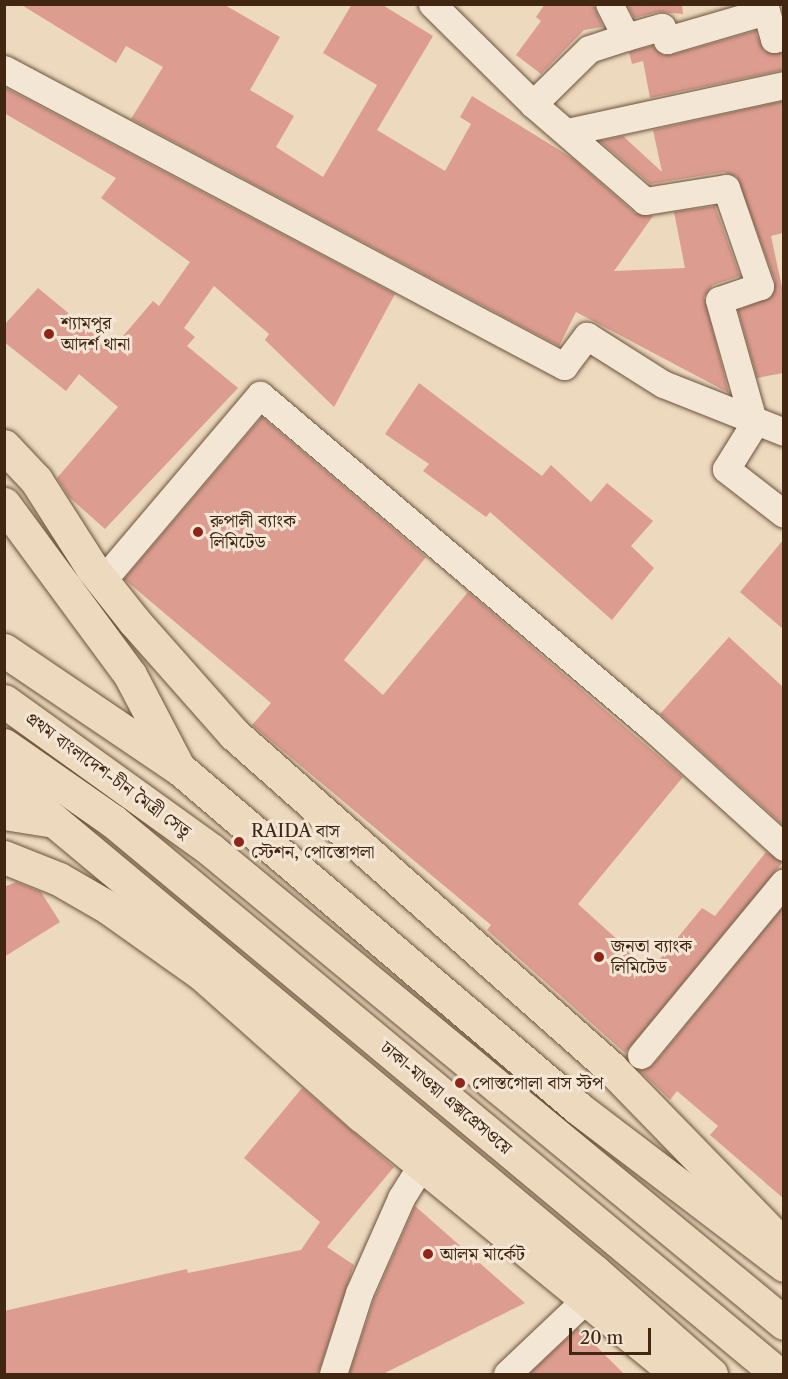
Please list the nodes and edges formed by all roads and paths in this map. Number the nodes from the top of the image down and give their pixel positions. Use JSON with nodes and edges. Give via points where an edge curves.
{"nodes":[{"id":1,"x":432,"y":4,"type":"edge"},
{"id":2,"x":609,"y":4,"type":"edge"},
{"id":3,"x":783,"y":36,"type":"edge"},
{"id":4,"x":626,"y":37,"type":"junction"},
{"id":5,"x":4,"y":69,"type":"edge"},
{"id":6,"x":783,"y":85,"type":"edge"},
{"id":7,"x":533,"y":104,"type":"junction"},
{"id":8,"x":567,"y":132,"type":"junction"},
{"id":9,"x":772,"y":283,"type":"edge"},
{"id":10,"x":754,"y":423,"type":"junction"},
{"id":11,"x":783,"y":432,"type":"edge"},
{"id":12,"x":4,"y":446,"type":"edge"},
{"id":13,"x":4,"y":504,"type":"edge"},
{"id":14,"x":783,"y":514,"type":"edge"},
{"id":15,"x":102,"y":581,"type":"junction"},
{"id":16,"x":4,"y":650,"type":"edge"},
{"id":17,"x":4,"y":701,"type":"edge"},
{"id":18,"x":4,"y":745,"type":"edge"},
{"id":19,"x":180,"y":769,"type":"junction"},
{"id":20,"x":4,"y":779,"type":"edge"},
{"id":21,"x":4,"y":813,"type":"edge"},
{"id":22,"x":56,"y":821,"type":"junction"},
{"id":23,"x":113,"y":821,"type":"junction"},
{"id":24,"x":783,"y":847,"type":"edge"},
{"id":25,"x":212,"y":850,"type":"junction"},
{"id":26,"x":4,"y":857,"type":"edge"},
{"id":27,"x":783,"y":882,"type":"edge"},
{"id":28,"x":641,"y":1055,"type":"dead end"},
{"id":29,"x":422,"y":1165,"type":"junction"},
{"id":30,"x":783,"y":1246,"type":"edge"},
{"id":31,"x":783,"y":1265,"type":"edge"},
{"id":32,"x":586,"y":1299,"type":"junction"},
{"id":33,"x":783,"y":1323,"type":"edge"},
{"id":34,"x":333,"y":1374,"type":"edge"},
{"id":35,"x":507,"y":1374,"type":"edge"},
{"id":36,"x":677,"y":1374,"type":"edge"},
{"id":37,"x":711,"y":1374,"type":"edge"},
{"id":38,"x":778,"y":1374,"type":"edge"}],
"edges":[{"from":1,"to":7,"type":"street"},
{"from":2,"to":4,"type":"street"},
{"from":3,"to":4,"type":"street","via":[[774,39],[766,10],[668,40],[662,27]]},
{"from":4,"to":7,"type":"street","via":[[589,49]]},
{"from":5,"to":10,"type":"street","via":[[564,366],[587,336],[663,384]]},
{"from":6,"to":8,"type":"street"},
{"from":7,"to":8,"type":"street"},
{"from":8,"to":9,"type":"street","via":[[645,201],[726,188]]},
{"from":9,"to":10,"type":"street","via":[[720,300]]},
{"from":10,"to":11,"type":"street"},
{"from":10,"to":14,"type":"street","via":[[726,469]]},
{"from":12,"to":15,"type":"highway","via":[[36,480]]},
{"from":13,"to":19,"type":"highway","via":[[130,675]]},
{"from":15,"to":24,"type":"street","via":[[260,395],[649,725]]},
{"from":15,"to":30,"type":"highway","via":[[179,678],[234,734],[611,1068]]},
{"from":16,"to":19,"type":"highway"},
{"from":17,"to":25,"type":"highway","name":"প্রথম বাংলাদেশ-চীন মৈত্রী সেতু"},
{"from":18,"to":23,"type":"highway","name":"ঢাকা-মাওয়া এক্সপ্রেসওয়ে"},
{"from":19,"to":25,"type":"highway"},
{"from":19,"to":31,"type":"highway","via":[[578,1108]]},
{"from":20,"to":22,"type":"highway"},
{"from":21,"to":22,"type":"highway"},
{"from":22,"to":23,"type":"highway"},
{"from":22,"to":37,"type":"highway","via":[[585,1263]]},
{"from":23,"to":38,"type":"highway","name":"ঢাকা-মাওয়া এক্সপ্রেসওয়ে"},
{"from":25,"to":33,"type":"highway"},
{"from":26,"to":29,"type":"highway","via":[[59,879],[109,908],[202,974]]},
{"from":27,"to":28,"type":"street"},
{"from":29,"to":32,"type":"highway"},
{"from":29,"to":34,"type":"street","via":[[401,1198],[359,1293]]},
{"from":32,"to":35,"type":"street"},
{"from":32,"to":36,"type":"highway"}]}
